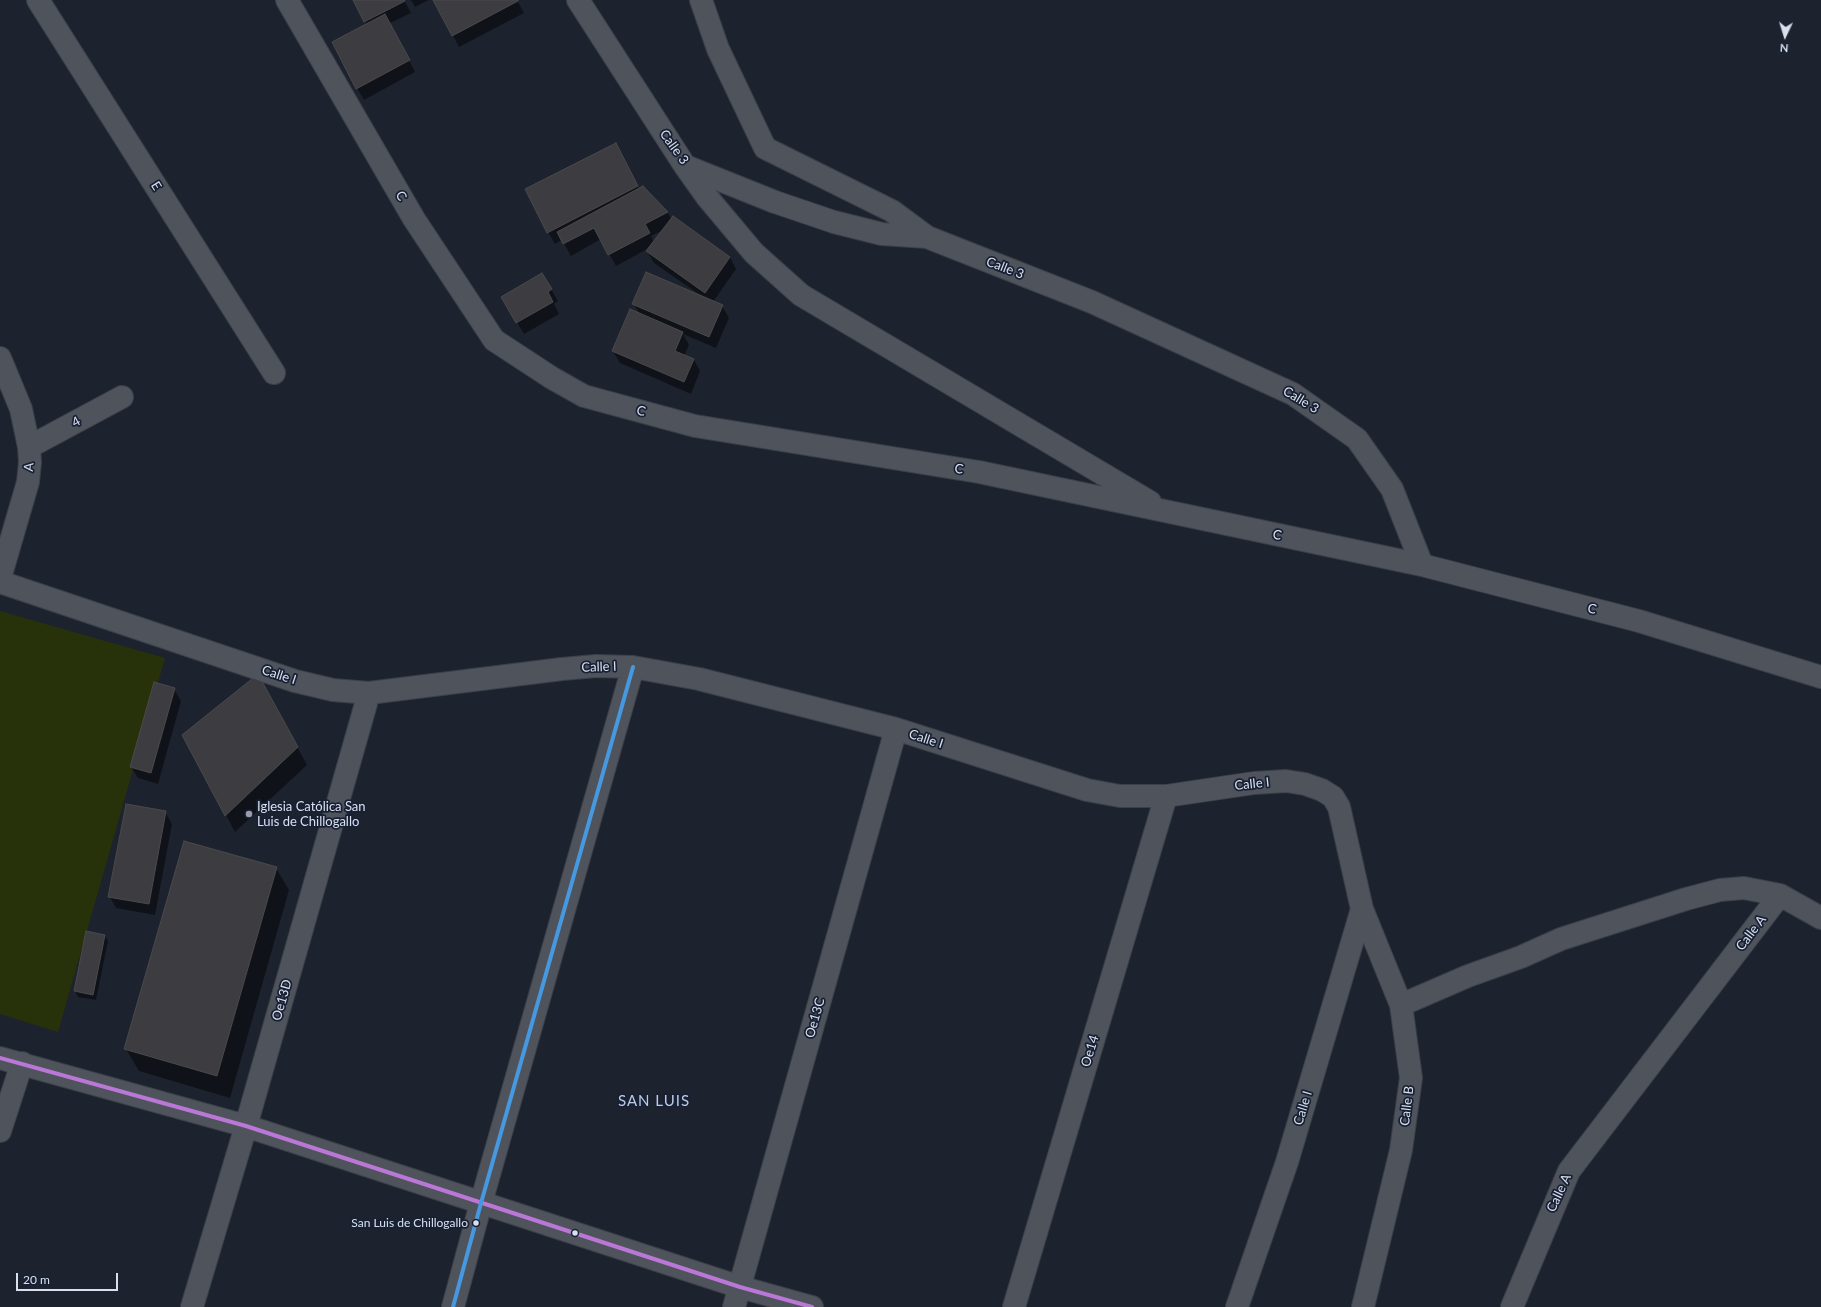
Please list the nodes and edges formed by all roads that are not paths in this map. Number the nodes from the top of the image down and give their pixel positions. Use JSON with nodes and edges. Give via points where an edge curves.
{"nodes":[{"id":1,"x":38,"y":0,"type":"edge"},
{"id":2,"x":287,"y":0,"type":"edge"},
{"id":3,"x":578,"y":0,"type":"edge"},
{"id":4,"x":701,"y":0,"type":"edge"},
{"id":5,"x":685,"y":166,"type":"junction"},
{"id":6,"x":927,"y":237,"type":"junction"},
{"id":7,"x":0,"y":358,"type":"edge"},
{"id":8,"x":274,"y":373,"type":"dead end"},
{"id":9,"x":122,"y":397,"type":"dead end"},
{"id":10,"x":29,"y":447,"type":"junction"},
{"id":11,"x":1164,"y":511,"type":"junction"},
{"id":12,"x":1422,"y":565,"type":"junction"},
{"id":13,"x":0,"y":578,"type":"edge"},
{"id":14,"x":0,"y":582,"type":"edge"},
{"id":15,"x":633,"y":667,"type":"junction"},
{"id":16,"x":1821,"y":676,"type":"edge"},
{"id":17,"x":369,"y":693,"type":"junction"},
{"id":18,"x":896,"y":729,"type":"junction"},
{"id":19,"x":1166,"y":796,"type":"junction"},
{"id":20,"x":1780,"y":895,"type":"junction"},
{"id":21,"x":1362,"y":909,"type":"junction"},
{"id":22,"x":1821,"y":918,"type":"edge"},
{"id":23,"x":1402,"y":1005,"type":"junction"},
{"id":24,"x":0,"y":1058,"type":"edge"},
{"id":25,"x":22,"y":1063,"type":"junction"},
{"id":26,"x":246,"y":1126,"type":"junction"},
{"id":27,"x":0,"y":1131,"type":"edge"},
{"id":28,"x":481,"y":1203,"type":"junction"},
{"id":29,"x":737,"y":1297,"type":"edge"},
{"id":30,"x":192,"y":1307,"type":"edge"},
{"id":31,"x":453,"y":1307,"type":"edge"},
{"id":32,"x":812,"y":1307,"type":"edge"},
{"id":33,"x":1014,"y":1307,"type":"edge"},
{"id":34,"x":1237,"y":1307,"type":"edge"},
{"id":35,"x":1363,"y":1307,"type":"edge"},
{"id":36,"x":1512,"y":1307,"type":"edge"}],
"edges":[{"from":1,"to":8,"type":"street","name":"E"},
{"from":2,"to":11,"type":"street","name":"C","via":[[414,219],[494,340],[552,378],[584,396],[695,426],[979,472]]},
{"from":3,"to":5,"type":"street","name":"Calle 3"},
{"from":4,"to":6,"type":"street","via":[[718,49],[765,148],[892,211]]},
{"from":5,"to":6,"type":"street","name":"Calle 3","via":[[775,202],[834,222],[882,234]]},
{"from":5,"to":11,"type":"street","via":[[754,253],[801,295]]},
{"from":6,"to":12,"type":"street","name":"Calle 3","via":[[1092,302],[1294,394],[1357,439],[1392,489]]},
{"from":7,"to":10,"type":"street","name":"A","via":[[21,409]]},
{"from":9,"to":10,"type":"street","name":"4"},
{"from":10,"to":13,"type":"street","name":"A","via":[[28,482]]},
{"from":11,"to":12,"type":"street","name":"C"},
{"from":12,"to":16,"type":"street","name":"C","via":[[1639,621]]},
{"from":14,"to":17,"type":"street","name":"Calle I","via":[[295,681],[333,690]]},
{"from":15,"to":17,"type":"street","name":"Calle I","via":[[596,666],[562,669]]},
{"from":15,"to":18,"type":"street","name":"Calle I","via":[[699,679]]},
{"from":15,"to":28,"type":"street"},
{"from":17,"to":26,"type":"street","name":"Oe13D"},
{"from":18,"to":19,"type":"street","name":"Calle I","via":[[1087,790],[1120,796]]},
{"from":18,"to":29,"type":"street","name":"Oe13C"},
{"from":19,"to":21,"type":"street","name":"Calle I","via":[[1286,781],[1322,790],[1333,797],[1339,807]]},
{"from":19,"to":33,"type":"street","name":"Oe14"},
{"from":20,"to":22,"type":"street"},
{"from":20,"to":23,"type":"street","via":[[1744,888],[1720,890],[1686,899],[1561,939]]},
{"from":20,"to":36,"type":"street","name":"Calle A","via":[[1569,1171]]},
{"from":21,"to":23,"type":"street","name":"Calle B"},
{"from":21,"to":34,"type":"street","name":"Calle I","via":[[1287,1162]]},
{"from":23,"to":35,"type":"street","name":"Calle B","via":[[1411,1078],[1409,1098],[1401,1150]]},
{"from":24,"to":25,"type":"street"},
{"from":25,"to":26,"type":"street"},
{"from":25,"to":27,"type":"street"},
{"from":26,"to":28,"type":"street"},
{"from":26,"to":30,"type":"street","name":"Oe13D"},
{"from":28,"to":29,"type":"street"},
{"from":28,"to":31,"type":"street"},
{"from":29,"to":32,"type":"street"}]}
